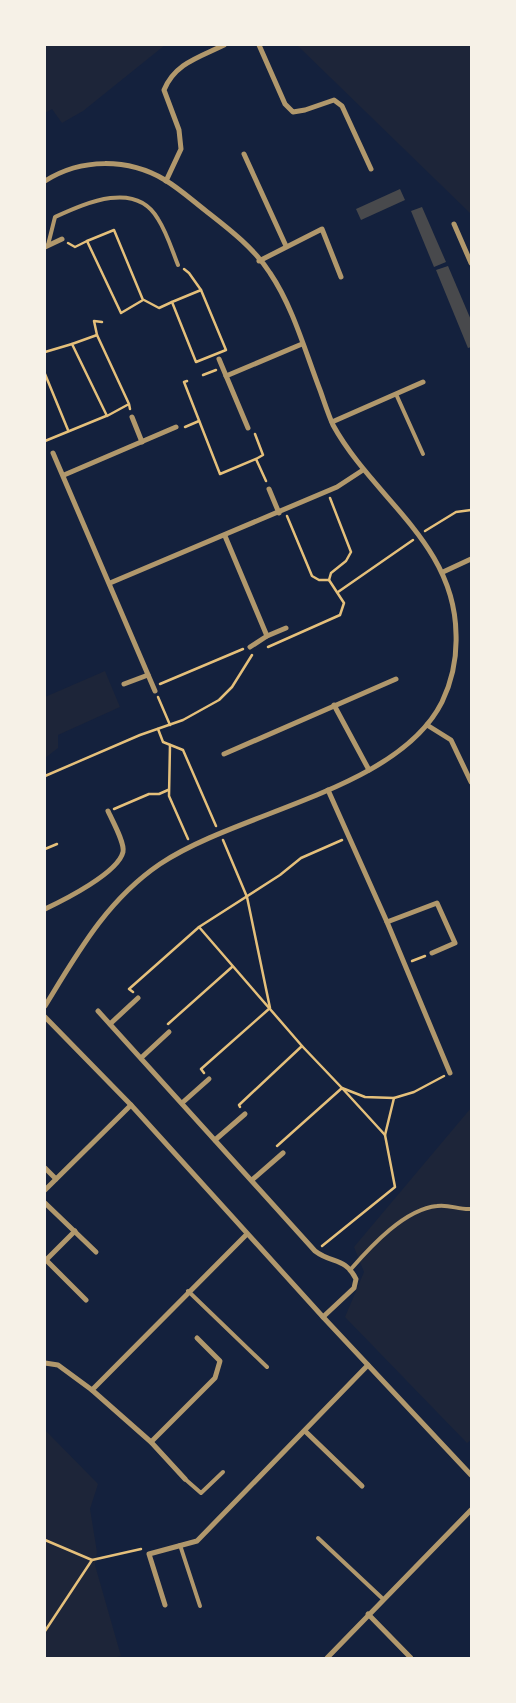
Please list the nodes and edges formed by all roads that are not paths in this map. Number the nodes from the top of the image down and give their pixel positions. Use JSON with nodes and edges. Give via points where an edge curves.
{"nodes":[{"id":1,"x":224,"y":45,"type":"edge"},
{"id":2,"x":259,"y":45,"type":"edge"},
{"id":3,"x":244,"y":154,"type":"dead end"},
{"id":4,"x":372,"y":169,"type":"dead end"},
{"id":5,"x":166,"y":181,"type":"junction"},
{"id":6,"x":45,"y":182,"type":"edge"},
{"id":7,"x":454,"y":224,"type":"dead end"},
{"id":8,"x":62,"y":239,"type":"road end"},
{"id":9,"x":46,"y":246,"type":"edge"},
{"id":10,"x":286,"y":246,"type":"junction"},
{"id":11,"x":259,"y":261,"type":"junction"},
{"id":12,"x":471,"y":263,"type":"edge"},
{"id":13,"x":178,"y":266,"type":"road end"},
{"id":14,"x":341,"y":277,"type":"dead end"},
{"id":15,"x":302,"y":344,"type":"junction"},
{"id":16,"x":219,"y":359,"type":"dead end"},
{"id":17,"x":226,"y":376,"type":"junction"},
{"id":18,"x":423,"y":382,"type":"dead end"},
{"id":19,"x":396,"y":394,"type":"junction"},
{"id":20,"x":132,"y":417,"type":"dead end"},
{"id":21,"x":332,"y":422,"type":"junction"},
{"id":22,"x":176,"y":427,"type":"road end"},
{"id":23,"x":248,"y":428,"type":"road end"},
{"id":24,"x":142,"y":442,"type":"junction"},
{"id":25,"x":53,"y":453,"type":"dead end"},
{"id":26,"x":423,"y":454,"type":"dead end"},
{"id":27,"x":363,"y":470,"type":"junction"},
{"id":28,"x":64,"y":475,"type":"junction"},
{"id":29,"x":269,"y":489,"type":"road end"},
{"id":30,"x":279,"y":513,"type":"junction"},
{"id":31,"x":225,"y":536,"type":"junction"},
{"id":32,"x":471,"y":559,"type":"edge"},
{"id":33,"x":443,"y":572,"type":"junction"},
{"id":34,"x":110,"y":583,"type":"junction"},
{"id":35,"x":286,"y":628,"type":"dead end"},
{"id":36,"x":267,"y":636,"type":"junction"},
{"id":37,"x":250,"y":647,"type":"dead end"},
{"id":38,"x":148,"y":675,"type":"junction"},
{"id":39,"x":396,"y":679,"type":"dead end"},
{"id":40,"x":124,"y":684,"type":"dead end"},
{"id":41,"x":155,"y":691,"type":"road end"},
{"id":42,"x":334,"y":705,"type":"junction"},
{"id":43,"x":427,"y":725,"type":"junction"},
{"id":44,"x":224,"y":754,"type":"dead end"},
{"id":45,"x":369,"y":770,"type":"junction"},
{"id":46,"x":471,"y":782,"type":"edge"},
{"id":47,"x":328,"y":790,"type":"junction"},
{"id":48,"x":108,"y":811,"type":"road end"},
{"id":49,"x":45,"y":909,"type":"edge"},
{"id":50,"x":387,"y":922,"type":"junction"},
{"id":51,"x":432,"y":953,"type":"road end"},
{"id":52,"x":138,"y":998,"type":"road end"},
{"id":53,"x":45,"y":1006,"type":"edge"},
{"id":54,"x":98,"y":1011,"type":"dead end"},
{"id":55,"x":45,"y":1017,"type":"edge"},
{"id":56,"x":110,"y":1024,"type":"junction"},
{"id":57,"x":169,"y":1032,"type":"road end"},
{"id":58,"x":141,"y":1058,"type":"junction"},
{"id":59,"x":450,"y":1073,"type":"road end"},
{"id":60,"x":209,"y":1079,"type":"road end"},
{"id":61,"x":182,"y":1103,"type":"junction"},
{"id":62,"x":131,"y":1105,"type":"junction"},
{"id":63,"x":245,"y":1114,"type":"road end"},
{"id":64,"x":215,"y":1140,"type":"junction"},
{"id":65,"x":283,"y":1153,"type":"road end"},
{"id":66,"x":45,"y":1168,"type":"edge"},
{"id":67,"x":56,"y":1179,"type":"junction"},
{"id":68,"x":252,"y":1180,"type":"junction"},
{"id":69,"x":45,"y":1190,"type":"edge"},
{"id":70,"x":45,"y":1203,"type":"edge"},
{"id":71,"x":471,"y":1209,"type":"edge"},
{"id":72,"x":75,"y":1232,"type":"junction"},
{"id":73,"x":247,"y":1234,"type":"junction"},
{"id":74,"x":96,"y":1252,"type":"dead end"},
{"id":75,"x":46,"y":1260,"type":"edge"},
{"id":76,"x":351,"y":1269,"type":"junction"},
{"id":77,"x":188,"y":1292,"type":"junction"},
{"id":78,"x":86,"y":1300,"type":"dead end"},
{"id":79,"x":323,"y":1318,"type":"junction"},
{"id":80,"x":197,"y":1338,"type":"dead end"},
{"id":81,"x":45,"y":1363,"type":"edge"},
{"id":82,"x":368,"y":1365,"type":"junction"},
{"id":83,"x":267,"y":1367,"type":"dead end"},
{"id":84,"x":92,"y":1390,"type":"junction"},
{"id":85,"x":305,"y":1431,"type":"junction"},
{"id":86,"x":151,"y":1442,"type":"junction"},
{"id":87,"x":223,"y":1472,"type":"dead end"},
{"id":88,"x":471,"y":1475,"type":"edge"},
{"id":89,"x":186,"y":1479,"type":"joint"},
{"id":90,"x":362,"y":1486,"type":"dead end"},
{"id":91,"x":471,"y":1510,"type":"edge"},
{"id":92,"x":318,"y":1538,"type":"dead end"},
{"id":93,"x":180,"y":1545,"type":"junction"},
{"id":94,"x":383,"y":1599,"type":"junction"},
{"id":95,"x":165,"y":1605,"type":"dead end"},
{"id":96,"x":200,"y":1606,"type":"dead end"},
{"id":97,"x":368,"y":1614,"type":"junction"},
{"id":98,"x":327,"y":1658,"type":"edge"},
{"id":99,"x":412,"y":1658,"type":"edge"}],
"edges":[{"from":1,"to":5,"type":"street","via":[[179,67],[164,90],[179,130],[181,149]]},
{"from":2,"to":4,"type":"street","via":[[285,104],[293,112],[334,100],[342,106]]},
{"from":3,"to":10,"type":"street"},
{"from":5,"to":6,"type":"street","via":[[123,164],[102,163],[78,166]]},
{"from":5,"to":11,"type":"street","via":[[232,232]]},
{"from":7,"to":12,"type":"street"},
{"from":8,"to":9,"type":"street"},
{"from":9,"to":13,"type":"lane","via":[[56,216],[93,200],[122,197],[150,208]]},
{"from":10,"to":11,"type":"street"},
{"from":10,"to":14,"type":"street","via":[[322,229]]},
{"from":11,"to":15,"type":"street","via":[[269,272]]},
{"from":15,"to":17,"type":"street"},
{"from":15,"to":21,"type":"street"},
{"from":16,"to":17,"type":"street"},
{"from":17,"to":23,"type":"street"},
{"from":18,"to":19,"type":"street"},
{"from":19,"to":21,"type":"street"},
{"from":19,"to":26,"type":"lane"},
{"from":20,"to":24,"type":"street"},
{"from":21,"to":27,"type":"street"},
{"from":22,"to":24,"type":"street"},
{"from":24,"to":28,"type":"street"},
{"from":25,"to":28,"type":"street"},
{"from":27,"to":30,"type":"street","via":[[328,491]]},
{"from":27,"to":33,"type":"street","via":[[416,530]]},
{"from":28,"to":34,"type":"street"},
{"from":29,"to":30,"type":"street"},
{"from":30,"to":31,"type":"street"},
{"from":31,"to":34,"type":"street"},
{"from":31,"to":36,"type":"street"},
{"from":32,"to":33,"type":"street"},
{"from":33,"to":43,"type":"street","via":[[453,602],[457,650],[442,703]]},
{"from":34,"to":38,"type":"street"},
{"from":35,"to":36,"type":"street"},
{"from":36,"to":37,"type":"street"},
{"from":38,"to":40,"type":"street"},
{"from":38,"to":41,"type":"street"},
{"from":39,"to":42,"type":"street"},
{"from":42,"to":44,"type":"street"},
{"from":42,"to":45,"type":"street"},
{"from":43,"to":45,"type":"street","via":[[400,750]]},
{"from":43,"to":46,"type":"street","via":[[451,740]]},
{"from":45,"to":47,"type":"street"},
{"from":47,"to":50,"type":"street"},
{"from":47,"to":53,"type":"street","via":[[192,846],[141,878],[91,931]]},
{"from":48,"to":49,"type":"street","via":[[123,844],[124,851],[119,860],[75,896]]},
{"from":50,"to":51,"type":"street","via":[[438,903],[454,943]]},
{"from":50,"to":59,"type":"street"},
{"from":52,"to":56,"type":"street"},
{"from":54,"to":56,"type":"street"},
{"from":55,"to":62,"type":"street"},
{"from":56,"to":58,"type":"street"},
{"from":57,"to":58,"type":"street"},
{"from":58,"to":61,"type":"street"},
{"from":60,"to":61,"type":"street"},
{"from":61,"to":64,"type":"street"},
{"from":62,"to":67,"type":"street"},
{"from":62,"to":73,"type":"street"},
{"from":63,"to":64,"type":"street"},
{"from":64,"to":68,"type":"street"},
{"from":65,"to":68,"type":"street"},
{"from":66,"to":67,"type":"street"},
{"from":67,"to":69,"type":"street"},
{"from":68,"to":76,"type":"street","via":[[315,1251],[325,1259],[341,1261]]},
{"from":70,"to":72,"type":"street"},
{"from":71,"to":76,"type":"lane","via":[[436,1206],[419,1212],[394,1226]]},
{"from":72,"to":74,"type":"street"},
{"from":72,"to":75,"type":"street"},
{"from":73,"to":77,"type":"street"},
{"from":73,"to":79,"type":"street"},
{"from":75,"to":78,"type":"street"},
{"from":76,"to":79,"type":"street","via":[[356,1279],[354,1288]]},
{"from":77,"to":83,"type":"lane"},
{"from":77,"to":84,"type":"street"},
{"from":79,"to":82,"type":"street"},
{"from":80,"to":86,"type":"street","via":[[220,1361],[215,1378]]},
{"from":81,"to":84,"type":"street","via":[[58,1365]]},
{"from":82,"to":85,"type":"street"},
{"from":82,"to":88,"type":"street"},
{"from":84,"to":86,"type":"street"},
{"from":85,"to":90,"type":"street"},
{"from":85,"to":93,"type":"street","via":[[196,1540]]},
{"from":86,"to":89,"type":"street"},
{"from":87,"to":89,"type":"lane","via":[[200,1493]]},
{"from":91,"to":94,"type":"street"},
{"from":92,"to":94,"type":"lane"},
{"from":93,"to":95,"type":"street","via":[[149,1554]]},
{"from":93,"to":96,"type":"lane"},
{"from":94,"to":97,"type":"street"},
{"from":97,"to":98,"type":"street"},
{"from":97,"to":99,"type":"street"}]}
